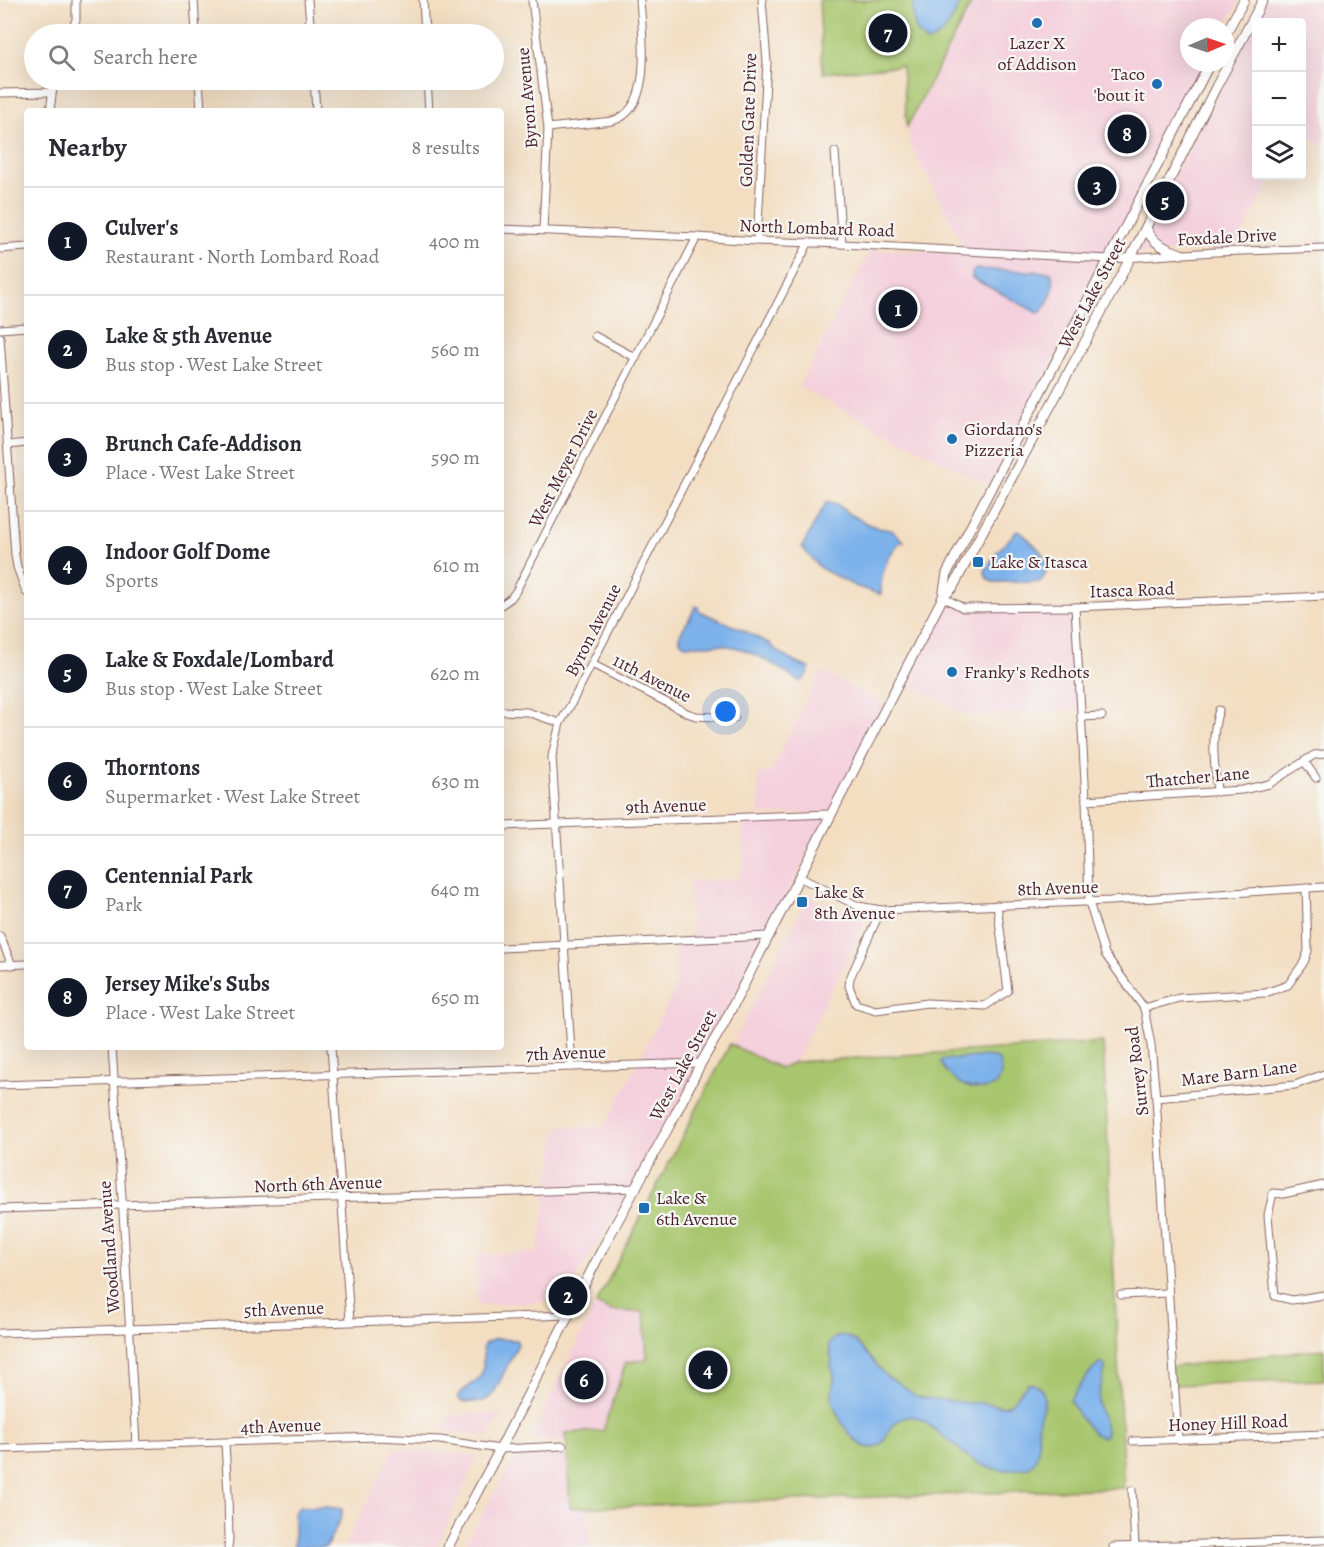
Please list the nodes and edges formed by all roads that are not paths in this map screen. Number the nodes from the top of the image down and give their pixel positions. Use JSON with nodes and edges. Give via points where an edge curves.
{"nodes":[{"id":1,"x":76,"y":0,"type":"edge"},
{"id":2,"x":194,"y":0,"type":"edge"},
{"id":3,"x":308,"y":0,"type":"edge"},
{"id":4,"x":423,"y":0,"type":"edge"},
{"id":5,"x":532,"y":0,"type":"edge"},
{"id":6,"x":640,"y":0,"type":"edge"},
{"id":7,"x":762,"y":0,"type":"edge"},
{"id":8,"x":1244,"y":0,"type":"edge"},
{"id":9,"x":1263,"y":0,"type":"edge"},
{"id":10,"x":1234,"y":18,"type":"edge"},
{"id":11,"x":74,"y":24,"type":"edge"},
{"id":12,"x":195,"y":24,"type":"edge"},
{"id":13,"x":310,"y":24,"type":"edge"},
{"id":14,"x":424,"y":24,"type":"edge"},
{"id":15,"x":1205,"y":72,"type":"edge"},
{"id":16,"x":200,"y":90,"type":"edge"},
{"id":17,"x":315,"y":90,"type":"edge"},
{"id":18,"x":428,"y":90,"type":"edge"},
{"id":19,"x":51,"y":92,"type":"joint"},
{"id":20,"x":0,"y":93,"type":"edge"},
{"id":21,"x":50,"y":108,"type":"edge"},
{"id":22,"x":201,"y":108,"type":"edge"},
{"id":23,"x":316,"y":108,"type":"edge"},
{"id":24,"x":429,"y":108,"type":"edge"},
{"id":25,"x":548,"y":128,"type":"junction"},
{"id":26,"x":835,"y":152,"type":"dead end"},
{"id":27,"x":1146,"y":227,"type":"junction"},
{"id":28,"x":504,"y":229,"type":"edge"},
{"id":29,"x":543,"y":230,"type":"junction"},
{"id":30,"x":697,"y":237,"type":"junction"},
{"id":31,"x":758,"y":241,"type":"junction"},
{"id":32,"x":809,"y":242,"type":"junction"},
{"id":33,"x":842,"y":244,"type":"junction"},
{"id":34,"x":24,"y":247,"type":"edge"},
{"id":35,"x":1324,"y":248,"type":"edge"},
{"id":36,"x":0,"y":249,"type":"edge"},
{"id":37,"x":1181,"y":254,"type":"junction"},
{"id":38,"x":1131,"y":257,"type":"junction"},
{"id":39,"x":1109,"y":259,"type":"junction"},
{"id":40,"x":24,"y":327,"type":"edge"},
{"id":41,"x":0,"y":328,"type":"edge"},
{"id":42,"x":595,"y":336,"type":"dead end"},
{"id":43,"x":0,"y":337,"type":"edge"},
{"id":44,"x":636,"y":358,"type":"junction"},
{"id":45,"x":24,"y":443,"type":"edge"},
{"id":46,"x":8,"y":445,"type":"junction"},
{"id":47,"x":24,"y":586,"type":"edge"},
{"id":48,"x":1324,"y":596,"type":"edge"},
{"id":49,"x":943,"y":597,"type":"junction"},
{"id":50,"x":504,"y":603,"type":"edge"},
{"id":51,"x":1075,"y":607,"type":"junction"},
{"id":52,"x":592,"y":664,"type":"junction"},
{"id":53,"x":1219,"y":710,"type":"dead end"},
{"id":54,"x":504,"y":711,"type":"edge"},
{"id":55,"x":1102,"y":716,"type":"dead end"},
{"id":56,"x":1081,"y":717,"type":"junction"},
{"id":57,"x":735,"y":718,"type":"dead end"},
{"id":58,"x":560,"y":723,"type":"junction"},
{"id":59,"x":1324,"y":754,"type":"edge"},
{"id":60,"x":1304,"y":761,"type":"junction"},
{"id":61,"x":1316,"y":778,"type":"dead end"},
{"id":62,"x":1216,"y":792,"type":"junction"},
{"id":63,"x":1086,"y":800,"type":"junction"},
{"id":64,"x":832,"y":814,"type":"junction"},
{"id":65,"x":556,"y":824,"type":"junction"},
{"id":66,"x":504,"y":826,"type":"edge"},
{"id":67,"x":799,"y":877,"type":"junction"},
{"id":68,"x":1324,"y":887,"type":"edge"},
{"id":69,"x":1306,"y":888,"type":"junction"},
{"id":70,"x":1089,"y":902,"type":"junction"},
{"id":71,"x":998,"y":905,"type":"junction"},
{"id":72,"x":881,"y":910,"type":"junction"},
{"id":73,"x":0,"y":936,"type":"edge"},
{"id":74,"x":768,"y":936,"type":"junction"},
{"id":75,"x":564,"y":945,"type":"junction"},
{"id":76,"x":504,"y":948,"type":"edge"},
{"id":77,"x":24,"y":964,"type":"edge"},
{"id":78,"x":0,"y":965,"type":"edge"},
{"id":79,"x":12,"y":965,"type":"junction"},
{"id":80,"x":1144,"y":1008,"type":"junction"},
{"id":81,"x":112,"y":1050,"type":"edge"},
{"id":82,"x":331,"y":1050,"type":"edge"},
{"id":83,"x":700,"y":1063,"type":"junction"},
{"id":84,"x":572,"y":1067,"type":"junction"},
{"id":85,"x":1324,"y":1074,"type":"edge"},
{"id":86,"x":334,"y":1075,"type":"junction"},
{"id":87,"x":114,"y":1082,"type":"junction"},
{"id":88,"x":0,"y":1085,"type":"edge"},
{"id":89,"x":1156,"y":1098,"type":"junction"},
{"id":90,"x":1324,"y":1185,"type":"edge"},
{"id":91,"x":636,"y":1188,"type":"junction"},
{"id":92,"x":342,"y":1198,"type":"junction"},
{"id":93,"x":122,"y":1205,"type":"junction"},
{"id":94,"x":0,"y":1209,"type":"edge"},
{"id":95,"x":1168,"y":1293,"type":"junction"},
{"id":96,"x":1121,"y":1295,"type":"dead end"},
{"id":97,"x":1324,"y":1295,"type":"edge"},
{"id":98,"x":569,"y":1315,"type":"junction"},
{"id":99,"x":350,"y":1321,"type":"junction"},
{"id":100,"x":129,"y":1328,"type":"junction"},
{"id":101,"x":0,"y":1333,"type":"edge"},
{"id":102,"x":1324,"y":1434,"type":"edge"},
{"id":103,"x":1178,"y":1439,"type":"junction"},
{"id":104,"x":1133,"y":1441,"type":"dead end"},
{"id":105,"x":225,"y":1443,"type":"junction"},
{"id":106,"x":136,"y":1445,"type":"junction"},
{"id":107,"x":563,"y":1446,"type":"dead end"},
{"id":108,"x":0,"y":1449,"type":"edge"},
{"id":109,"x":500,"y":1449,"type":"junction"},
{"id":110,"x":1132,"y":1490,"type":"dead end"},
{"id":111,"x":1324,"y":1540,"type":"edge"},
{"id":112,"x":1246,"y":1545,"type":"edge"},
{"id":113,"x":228,"y":1547,"type":"edge"},
{"id":114,"x":448,"y":1547,"type":"edge"},
{"id":115,"x":1113,"y":1547,"type":"edge"},
{"id":116,"x":1135,"y":1547,"type":"edge"}],
"edges":[{"from":1,"to":11,"type":"street"},
{"from":2,"to":12,"type":"street"},
{"from":3,"to":13,"type":"street"},
{"from":4,"to":14,"type":"street"},
{"from":5,"to":25,"type":"street","name":"Byron Avenue"},
{"from":6,"to":25,"type":"street","via":[[643,73],[632,107],[613,121]]},
{"from":7,"to":31,"type":"street","name":"Golden Gate Drive","via":[[767,62]]},
{"from":8,"to":10,"type":"main road"},
{"from":9,"to":27,"type":"main road","name":"West Lake Street"},
{"from":15,"to":39,"type":"main road","name":"West Lake Street"},
{"from":16,"to":22,"type":"street"},
{"from":17,"to":23,"type":"street"},
{"from":18,"to":24,"type":"street"},
{"from":19,"to":20,"type":"street"},
{"from":19,"to":21,"type":"street"},
{"from":25,"to":29,"type":"street","name":"Byron Avenue"},
{"from":26,"to":33,"type":"street"},
{"from":27,"to":37,"type":"main road","via":[[1156,243]]},
{"from":27,"to":38,"type":"main road","name":"West Lake Street"},
{"from":28,"to":29,"type":"street","name":"North Lombard Road"},
{"from":29,"to":30,"type":"street","name":"North Lombard Road"},
{"from":30,"to":31,"type":"street","name":"North Lombard Road"},
{"from":30,"to":44,"type":"street","name":"West Meyer Drive"},
{"from":31,"to":32,"type":"street","name":"North Lombard Road"},
{"from":32,"to":33,"type":"street","name":"North Lombard Road"},
{"from":32,"to":52,"type":"street","name":"Byron Avenue"},
{"from":33,"to":39,"type":"street","name":"North Lombard Road"},
{"from":34,"to":36,"type":"street"},
{"from":35,"to":37,"type":"street","name":"Foxdale Drive"},
{"from":37,"to":38,"type":"street","name":"Foxdale Drive"},
{"from":38,"to":39,"type":"street","name":"North Lombard Road"},
{"from":38,"to":49,"type":"main road","name":"West Lake Street","via":[[953,587]]},
{"from":39,"to":49,"type":"main road","name":"West Lake Street","via":[[947,573]]},
{"from":40,"to":41,"type":"street"},
{"from":42,"to":44,"type":"street"},
{"from":43,"to":46,"type":"street"},
{"from":44,"to":50,"type":"street","name":"West Meyer Drive","via":[[516,591]]},
{"from":45,"to":46,"type":"street"},
{"from":46,"to":47,"type":"street","via":[[17,567]]},
{"from":48,"to":51,"type":"street","name":"Itasca Road"},
{"from":49,"to":51,"type":"street","name":"Itasca Road","via":[[963,608]]},
{"from":49,"to":64,"type":"main road","name":"West Lake Street"},
{"from":51,"to":56,"type":"street","name":"Surrey Road"},
{"from":52,"to":57,"type":"street","name":"11th Avenue","via":[[687,713]]},
{"from":52,"to":58,"type":"street","name":"Byron Avenue"},
{"from":53,"to":62,"type":"street","via":[[1213,743]]},
{"from":54,"to":58,"type":"street","via":[[527,712]]},
{"from":55,"to":56,"type":"street"},
{"from":56,"to":63,"type":"street","name":"Surrey Road"},
{"from":58,"to":65,"type":"street","name":"Byron Avenue","via":[[552,756]]},
{"from":59,"to":60,"type":"street","name":"Thatcher Lane"},
{"from":60,"to":61,"type":"street"},
{"from":60,"to":62,"type":"street","name":"Thatcher Lane","via":[[1269,784]]},
{"from":62,"to":63,"type":"street","name":"Thatcher Lane"},
{"from":63,"to":70,"type":"street","name":"Surrey Road"},
{"from":64,"to":65,"type":"street","name":"9th Avenue"},
{"from":64,"to":67,"type":"main road","name":"West Lake Street"},
{"from":65,"to":66,"type":"street","name":"9th Avenue"},
{"from":65,"to":75,"type":"street","name":"Byron Avenue"},
{"from":67,"to":72,"type":"street","name":"8th Avenue","via":[[858,906]]},
{"from":67,"to":74,"type":"main road","name":"West Lake Street"},
{"from":68,"to":69,"type":"street","name":"8th Avenue"},
{"from":69,"to":70,"type":"street","name":"8th Avenue"},
{"from":69,"to":80,"type":"street","via":[[1308,951],[1288,985],[1265,993],[1179,998]]},
{"from":70,"to":71,"type":"street","name":"8th Avenue"},
{"from":70,"to":80,"type":"street","name":"Surrey Road","via":[[1105,954]]},
{"from":71,"to":72,"type":"street","name":"8th Avenue"},
{"from":71,"to":72,"type":"street","via":[[1008,992],[985,1006],[931,1003],[876,1010],[856,1004],[850,978]]},
{"from":73,"to":79,"type":"street"},
{"from":74,"to":75,"type":"street"},
{"from":74,"to":83,"type":"main road","name":"West Lake Street"},
{"from":75,"to":76,"type":"street"},
{"from":75,"to":84,"type":"street","name":"Byron Avenue"},
{"from":77,"to":79,"type":"street"},
{"from":78,"to":79,"type":"street"},
{"from":80,"to":89,"type":"street","name":"Surrey Road"},
{"from":81,"to":87,"type":"street","name":"Woodland Avenue"},
{"from":82,"to":86,"type":"street"},
{"from":83,"to":84,"type":"street","name":"7th Avenue"},
{"from":83,"to":91,"type":"main road","name":"West Lake Street"},
{"from":84,"to":86,"type":"street","name":"7th Avenue"},
{"from":85,"to":89,"type":"street","name":"Mare Barn Lane","via":[[1295,1085]]},
{"from":86,"to":87,"type":"street","name":"7th Avenue"},
{"from":86,"to":92,"type":"street"},
{"from":87,"to":88,"type":"street","name":"7th Avenue"},
{"from":87,"to":93,"type":"street","name":"Woodland Avenue"},
{"from":89,"to":95,"type":"street","name":"Surrey Road"},
{"from":90,"to":97,"type":"street","via":[[1273,1193],[1268,1215],[1275,1296],[1292,1300]]},
{"from":91,"to":92,"type":"street","name":"North 6th Avenue"},
{"from":91,"to":98,"type":"main road","name":"West Lake Street"},
{"from":92,"to":93,"type":"street","name":"North 6th Avenue"},
{"from":92,"to":99,"type":"street"},
{"from":93,"to":94,"type":"street","name":"North 6th Avenue"},
{"from":93,"to":100,"type":"street","name":"Woodland Avenue"},
{"from":95,"to":96,"type":"street"},
{"from":95,"to":103,"type":"street","name":"Surrey Road"},
{"from":98,"to":99,"type":"street","name":"5th Avenue"},
{"from":98,"to":109,"type":"main road","name":"West Lake Street"},
{"from":99,"to":100,"type":"street","name":"5th Avenue"},
{"from":100,"to":101,"type":"street","name":"5th Avenue"},
{"from":100,"to":106,"type":"street","name":"Woodland Avenue"},
{"from":102,"to":103,"type":"street","name":"Honey Hill Road"},
{"from":103,"to":104,"type":"street","name":"Honey Hill Road"},
{"from":105,"to":106,"type":"street","name":"4th Avenue"},
{"from":105,"to":109,"type":"street","name":"4th Avenue","via":[[377,1437],[440,1440]]},
{"from":105,"to":113,"type":"street"},
{"from":106,"to":108,"type":"street","name":"4th Avenue"},
{"from":107,"to":109,"type":"street","name":"4th Avenue"},
{"from":109,"to":114,"type":"main road","name":"West Lake Street"},
{"from":110,"to":116,"type":"street"},
{"from":111,"to":112,"type":"street"},
{"from":112,"to":116,"type":"street"},
{"from":115,"to":116,"type":"street"}]}
